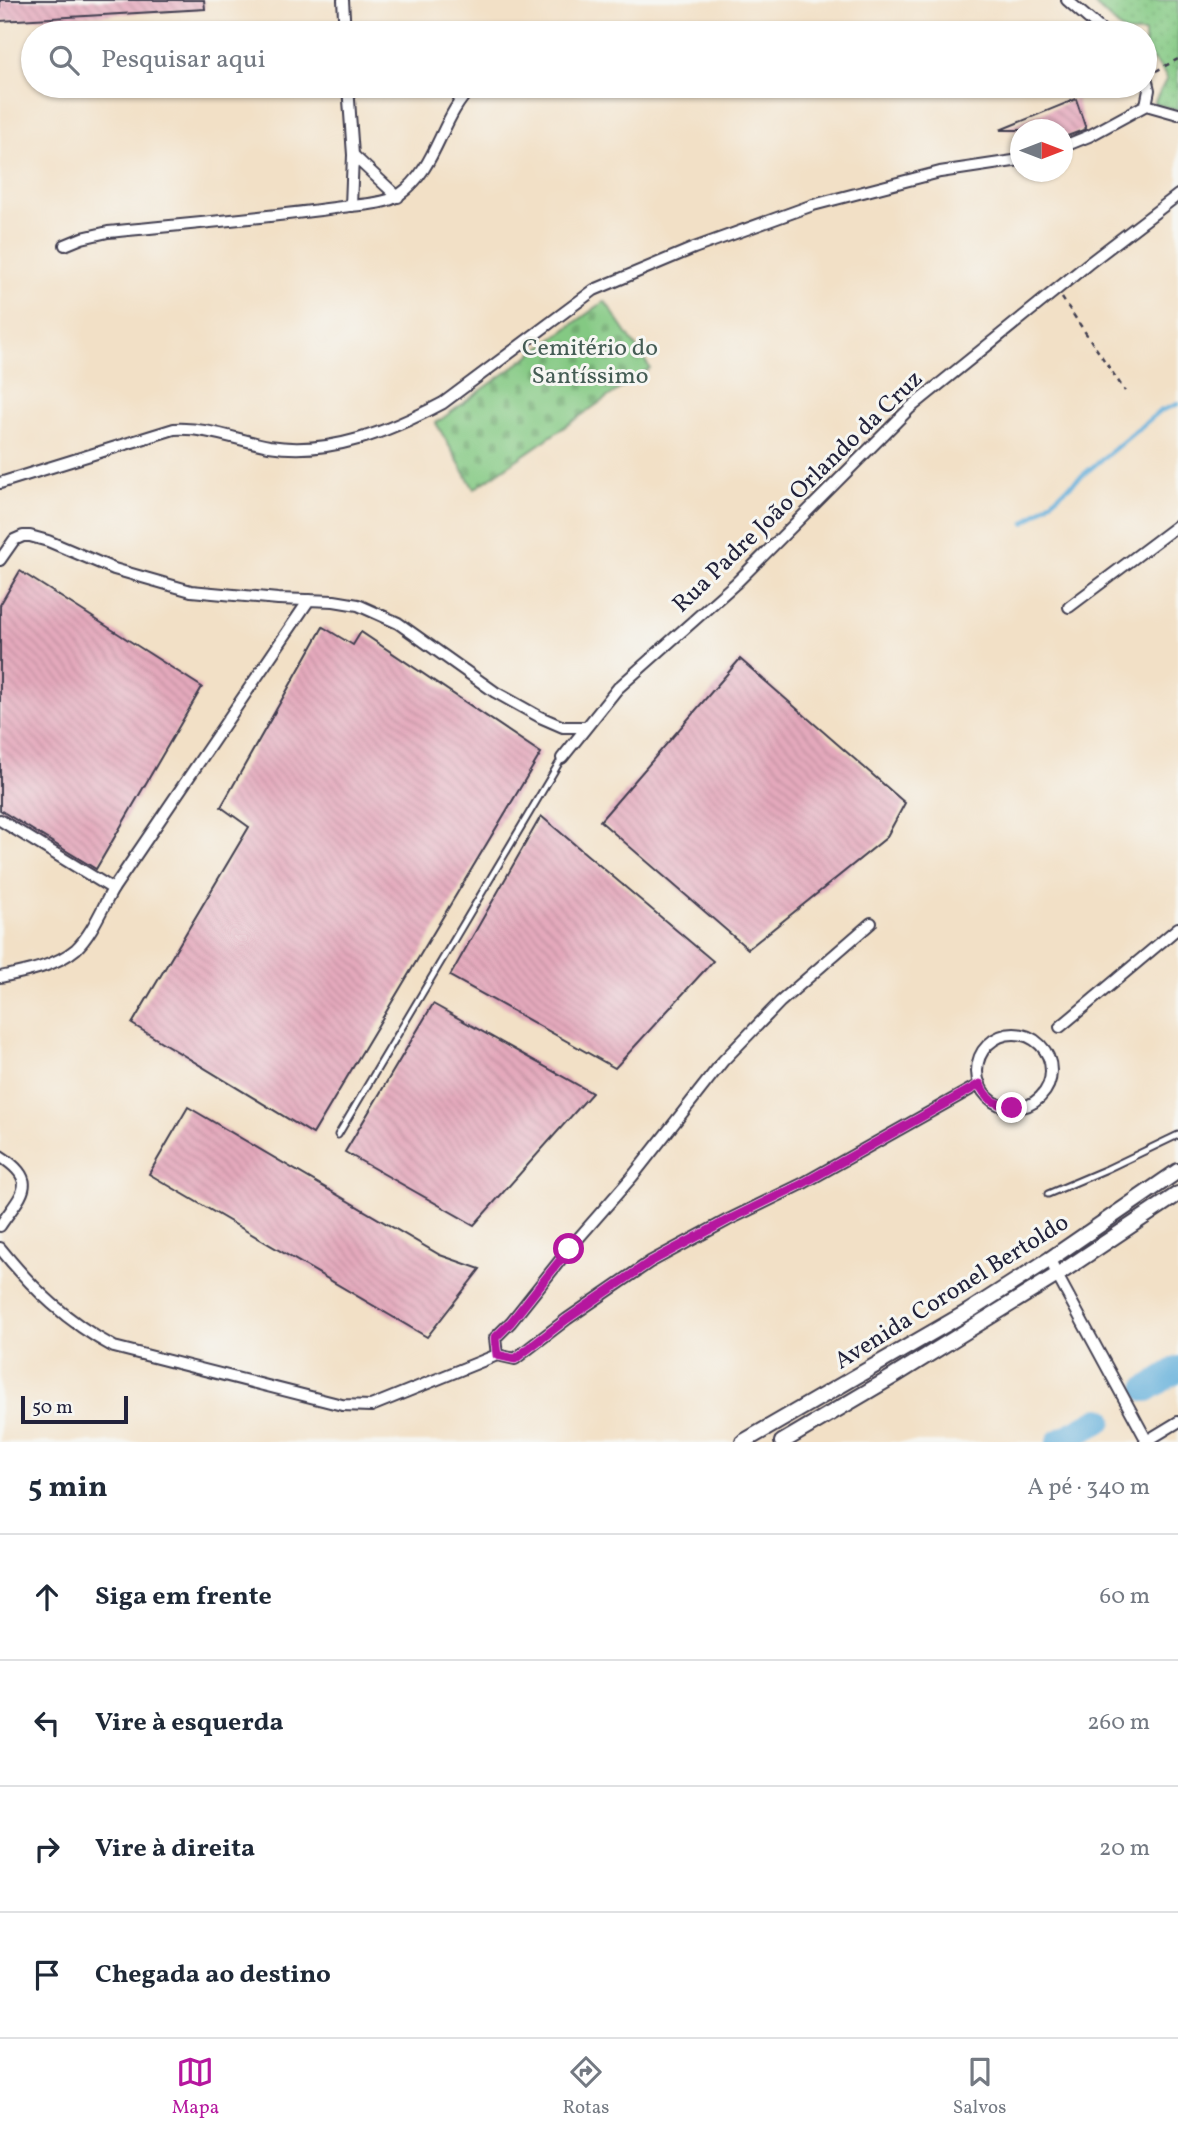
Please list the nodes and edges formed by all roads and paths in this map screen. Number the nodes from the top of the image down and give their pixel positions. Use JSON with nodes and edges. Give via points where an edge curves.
{"nodes":[{"id":1,"x":342,"y":0,"type":"edge"},
{"id":2,"x":1067,"y":0,"type":"edge"},
{"id":3,"x":344,"y":21,"type":"edge"},
{"id":4,"x":1091,"y":21,"type":"edge"},
{"id":5,"x":1178,"y":60,"type":"edge"},
{"id":6,"x":1157,"y":70,"type":"edge"},
{"id":7,"x":349,"y":98,"type":"edge"},
{"id":8,"x":462,"y":98,"type":"edge"},
{"id":9,"x":1147,"y":98,"type":"edge"},
{"id":10,"x":1146,"y":105,"type":"junction"},
{"id":11,"x":1178,"y":114,"type":"edge"},
{"id":12,"x":1073,"y":143,"type":"edge"},
{"id":13,"x":353,"y":155,"type":"junction"},
{"id":14,"x":1010,"y":162,"type":"edge"},
{"id":15,"x":1178,"y":195,"type":"edge"},
{"id":16,"x":398,"y":197,"type":"junction"},
{"id":17,"x":351,"y":206,"type":"junction"},
{"id":18,"x":65,"y":245,"type":"dead end"},
{"id":19,"x":1056,"y":290,"type":"junction"},
{"id":20,"x":1125,"y":391,"type":"dead end"},
{"id":21,"x":0,"y":483,"type":"edge"},
{"id":22,"x":1178,"y":525,"type":"edge"},
{"id":23,"x":0,"y":560,"type":"edge"},
{"id":24,"x":309,"y":600,"type":"junction"},
{"id":25,"x":1069,"y":607,"type":"dead end"},
{"id":26,"x":585,"y":727,"type":"junction"},
{"id":27,"x":562,"y":758,"type":"joint"},
{"id":28,"x":0,"y":820,"type":"edge"},
{"id":29,"x":113,"y":889,"type":"junction"},
{"id":30,"x":871,"y":923,"type":"dead end"},
{"id":31,"x":1178,"y":928,"type":"edge"},
{"id":32,"x":0,"y":977,"type":"edge"},
{"id":33,"x":1060,"y":1027,"type":"dead end"},
{"id":34,"x":980,"y":1084,"type":"junction"},
{"id":35,"x":338,"y":1135,"type":"dead end"},
{"id":36,"x":1178,"y":1135,"type":"edge"},
{"id":37,"x":0,"y":1156,"type":"edge"},
{"id":38,"x":1178,"y":1171,"type":"edge"},
{"id":39,"x":1048,"y":1194,"type":"dead end"},
{"id":40,"x":1178,"y":1195,"type":"edge"},
{"id":41,"x":0,"y":1226,"type":"edge"},
{"id":42,"x":0,"y":1248,"type":"edge"},
{"id":43,"x":1050,"y":1259,"type":"junction"},
{"id":44,"x":1057,"y":1275,"type":"junction"},
{"id":45,"x":497,"y":1355,"type":"junction"},
{"id":46,"x":885,"y":1360,"type":"junction"},
{"id":47,"x":894,"y":1376,"type":"junction"},
{"id":48,"x":1178,"y":1422,"type":"edge"},
{"id":49,"x":1146,"y":1441,"type":"edge"},
{"id":50,"x":743,"y":1442,"type":"edge"},
{"id":51,"x":782,"y":1442,"type":"edge"}],
"edges":[{"from":1,"to":3,"type":"street"},
{"from":2,"to":4,"type":"street"},
{"from":5,"to":6,"type":"path"},
{"from":7,"to":13,"type":"street"},
{"from":8,"to":16,"type":"street","via":[[452,110],[426,166]]},
{"from":9,"to":10,"type":"street"},
{"from":10,"to":11,"type":"street"},
{"from":10,"to":12,"type":"street"},
{"from":13,"to":16,"type":"street"},
{"from":13,"to":17,"type":"street"},
{"from":14,"to":21,"type":"street","via":[[940,172],[813,205],[594,290],[443,403],[353,441],[302,449],[204,430],[174,429]]},
{"from":15,"to":19,"type":"street","name":"Rua Padre João Orlando da Cruz"},
{"from":16,"to":17,"type":"street"},
{"from":17,"to":18,"type":"street","via":[[108,232]]},
{"from":19,"to":20,"type":"path"},
{"from":19,"to":26,"type":"street","name":"Rua Padre João Orlando da Cruz","via":[[910,408],[736,583],[618,688]]},
{"from":22,"to":25,"type":"street"},
{"from":23,"to":24,"type":"street","via":[[14,540],[30,536],[114,569],[191,591]]},
{"from":24,"to":26,"type":"street","via":[[358,606],[398,623],[495,692],[563,727]]},
{"from":24,"to":29,"type":"street"},
{"from":26,"to":27,"type":"street","name":"Rua Padre João Orlando da Cruz"},
{"from":27,"to":35,"type":"lane"},
{"from":28,"to":29,"type":"street"},
{"from":29,"to":32,"type":"street","via":[[76,948],[58,960]]},
{"from":30,"to":45,"type":"street","via":[[780,1002],[723,1061],[495,1338]]},
{"from":31,"to":33,"type":"street"},
{"from":34,"to":34,"type":"street","via":[[1000,1106],[1023,1107],[1044,1094],[1052,1072],[1050,1060],[1036,1040],[1024,1035],[1000,1036],[981,1053],[977,1065]]},
{"from":34,"to":45,"type":"street","via":[[802,1184],[650,1262],[515,1359]]},
{"from":36,"to":39,"type":"lane"},
{"from":37,"to":41,"type":"street","via":[[21,1171],[24,1187]]},
{"from":38,"to":43,"type":"street","name":"Avenida Coronel Bertoldo"},
{"from":40,"to":44,"type":"street","name":"Avenida Coronel Bertoldo"},
{"from":42,"to":45,"type":"street","via":[[36,1292],[114,1348],[342,1405],[371,1406]]},
{"from":43,"to":44,"type":"street"},
{"from":43,"to":46,"type":"street","name":"Avenida Coronel Bertoldo"},
{"from":44,"to":47,"type":"street","name":"Avenida Coronel Bertoldo"},
{"from":44,"to":49,"type":"street"},
{"from":46,"to":47,"type":"street"},
{"from":46,"to":50,"type":"street","name":"Avenida Coronel Bertoldo"},
{"from":47,"to":51,"type":"street","name":"Avenida Coronel Bertoldo"},
{"from":48,"to":49,"type":"street"}]}
